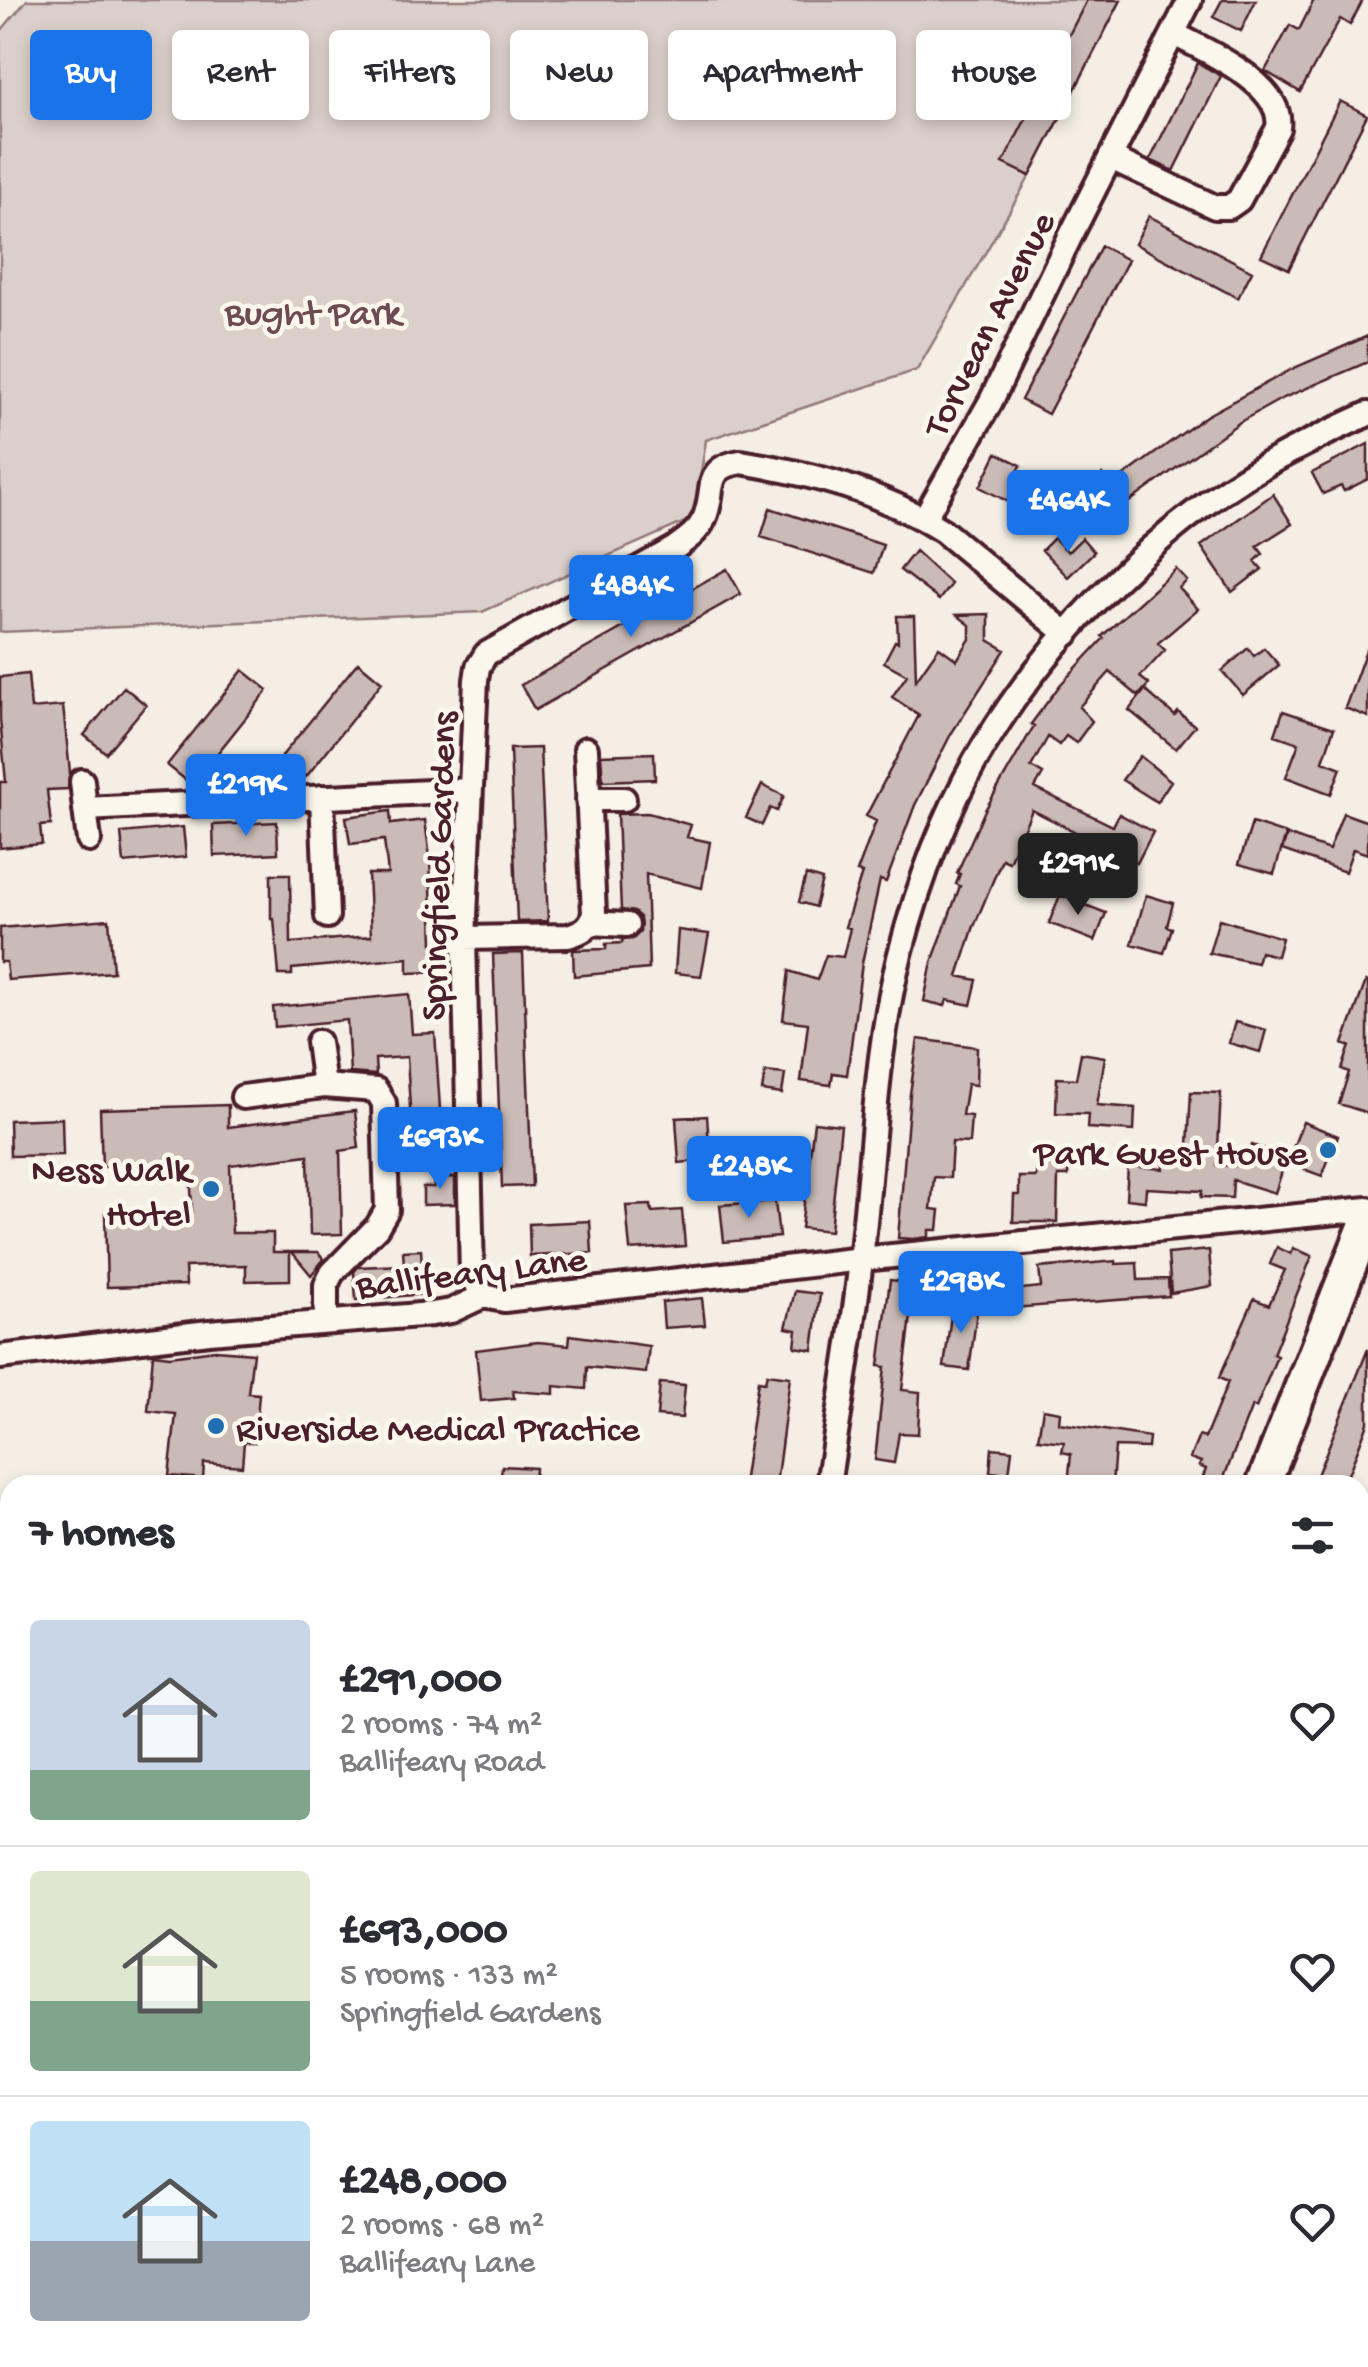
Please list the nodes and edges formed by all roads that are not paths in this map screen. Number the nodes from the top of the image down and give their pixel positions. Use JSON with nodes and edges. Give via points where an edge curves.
{"nodes":[{"id":1,"x":1190,"y":0,"type":"edge"},
{"id":2,"x":1174,"y":34,"type":"junction"},
{"id":3,"x":1111,"y":158,"type":"junction"},
{"id":4,"x":1368,"y":414,"type":"edge"},
{"id":5,"x":924,"y":519,"type":"junction"},
{"id":6,"x":1067,"y":634,"type":"junction"},
{"id":7,"x":586,"y":749,"type":"dead end"},
{"id":8,"x":82,"y":780,"type":"dead end"},
{"id":9,"x":470,"y":790,"type":"junction"},
{"id":10,"x":322,"y":797,"type":"junction"},
{"id":11,"x":588,"y":799,"type":"junction"},
{"id":12,"x":624,"y":799,"type":"dead end"},
{"id":13,"x":85,"y":810,"type":"junction"},
{"id":14,"x":89,"y":840,"type":"dead end"},
{"id":15,"x":327,"y":916,"type":"dead end"},
{"id":16,"x":591,"y":924,"type":"junction"},
{"id":17,"x":628,"y":925,"type":"dead end"},
{"id":18,"x":464,"y":938,"type":"junction"},
{"id":19,"x":318,"y":1042,"type":"dead end"},
{"id":20,"x":324,"y":1086,"type":"junction"},
{"id":21,"x":243,"y":1096,"type":"dead end"},
{"id":22,"x":1368,"y":1209,"type":"edge"},
{"id":23,"x":1368,"y":1219,"type":"edge"},
{"id":24,"x":862,"y":1258,"type":"junction"},
{"id":25,"x":483,"y":1296,"type":"junction"},
{"id":26,"x":326,"y":1322,"type":"junction"},
{"id":27,"x":0,"y":1357,"type":"edge"},
{"id":28,"x":829,"y":1475,"type":"edge"},
{"id":29,"x":1267,"y":1475,"type":"edge"}],
"edges":[{"from":1,"to":2,"type":"street","name":"Torvean Avenue"},
{"from":2,"to":3,"type":"street","name":"Torvean Avenue"},
{"from":2,"to":3,"type":"street","via":[[1242,71],[1280,116],[1278,128],[1229,208]]},
{"from":3,"to":5,"type":"street","name":"Torvean Avenue"},
{"from":4,"to":6,"type":"street","via":[[1244,478],[1134,566]]},
{"from":5,"to":6,"type":"street"},
{"from":5,"to":9,"type":"street","name":"Springfield Gardens","via":[[845,484],[726,464],[717,471],[702,524],[675,548],[486,654],[478,666]]},
{"from":6,"to":24,"type":"street","via":[[986,742],[957,794],[914,904],[886,1024]]},
{"from":7,"to":11,"type":"street"},
{"from":8,"to":13,"type":"street"},
{"from":9,"to":10,"type":"street"},
{"from":9,"to":18,"type":"street","name":"Springfield Gardens"},
{"from":10,"to":13,"type":"street"},
{"from":10,"to":15,"type":"street"},
{"from":11,"to":12,"type":"street"},
{"from":11,"to":16,"type":"street"},
{"from":13,"to":14,"type":"street"},
{"from":16,"to":17,"type":"street"},
{"from":16,"to":18,"type":"street","via":[[568,936]]},
{"from":18,"to":25,"type":"street","name":"Springfield Gardens","via":[[472,1275]]},
{"from":19,"to":20,"type":"street"},
{"from":20,"to":21,"type":"street"},
{"from":20,"to":26,"type":"street","via":[[376,1090],[384,1103],[387,1210],[332,1273]]},
{"from":22,"to":24,"type":"street","name":"Ballifeary Lane"},
{"from":23,"to":29,"type":"highway"},
{"from":24,"to":25,"type":"street","name":"Ballifeary Lane","via":[[504,1300]]},
{"from":24,"to":28,"type":"street"},
{"from":25,"to":26,"type":"street","name":"Ballifeary Lane","via":[[451,1311]]},
{"from":26,"to":27,"type":"street","name":"Ballifeary Lane"}]}
